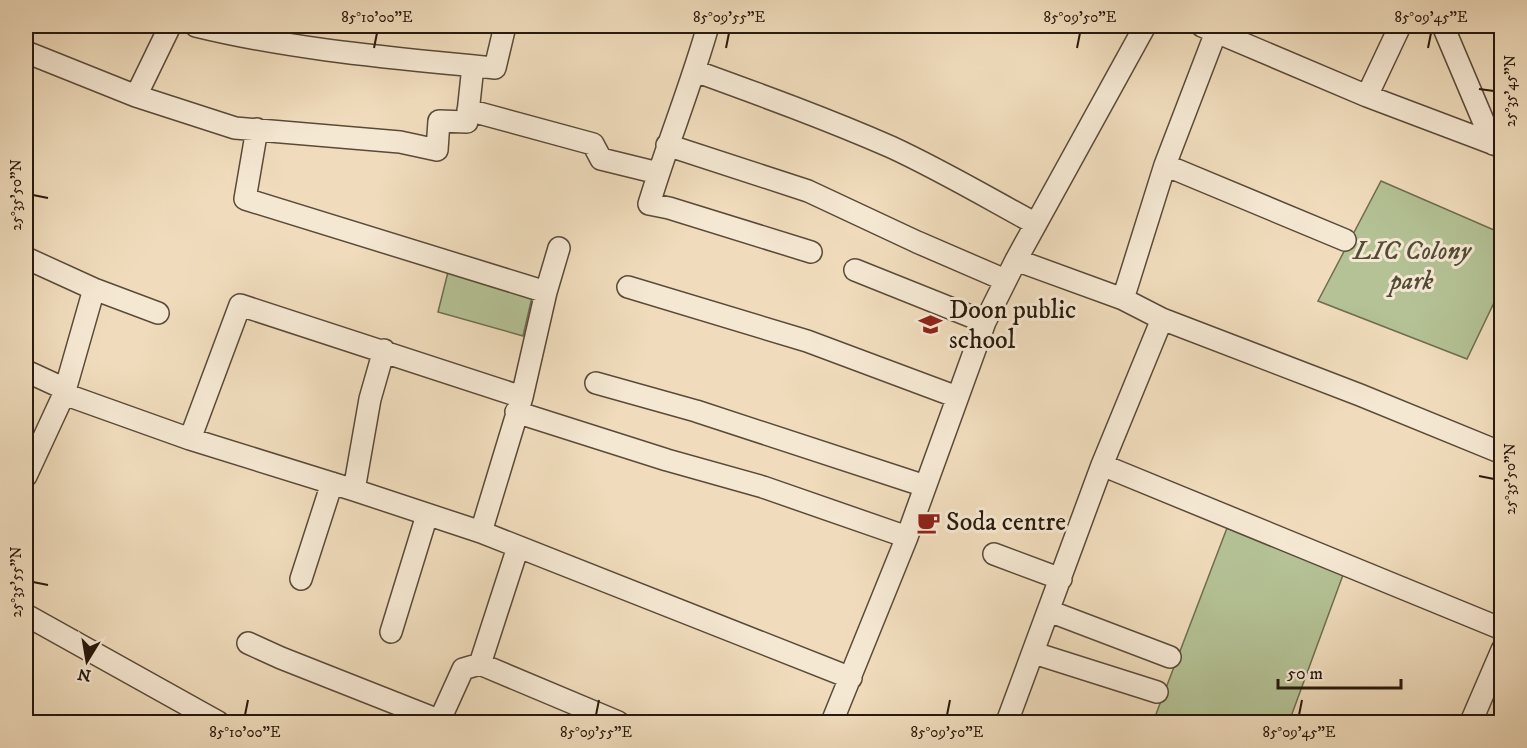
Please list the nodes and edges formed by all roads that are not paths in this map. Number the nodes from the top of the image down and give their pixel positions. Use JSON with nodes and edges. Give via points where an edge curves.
{"nodes":[{"id":1,"x":170,"y":26,"type":"edge"},
{"id":2,"x":196,"y":26,"type":"edge"},
{"id":3,"x":505,"y":26,"type":"edge"},
{"id":4,"x":708,"y":26,"type":"edge"},
{"id":5,"x":1145,"y":26,"type":"edge"},
{"id":6,"x":1400,"y":26,"type":"edge"},
{"id":7,"x":1443,"y":26,"type":"edge"},
{"id":8,"x":1209,"y":29,"type":"edge"},
{"id":9,"x":26,"y":52,"type":"edge"},
{"id":10,"x":473,"y":66,"type":"junction"},
{"id":11,"x":695,"y":71,"type":"junction"},
{"id":12,"x":136,"y":96,"type":"junction"},
{"id":13,"x":1367,"y":96,"type":"junction"},
{"id":14,"x":468,"y":110,"type":"junction"},
{"id":15,"x":257,"y":129,"type":"junction"},
{"id":16,"x":667,"y":145,"type":"junction"},
{"id":17,"x":1497,"y":146,"type":"edge"},
{"id":18,"x":1165,"y":165,"type":"junction"},
{"id":19,"x":658,"y":173,"type":"junction"},
{"id":20,"x":1036,"y":224,"type":"junction"},
{"id":21,"x":1345,"y":240,"type":"dead end"},
{"id":22,"x":559,"y":248,"type":"dead end"},
{"id":23,"x":811,"y":252,"type":"dead end"},
{"id":24,"x":26,"y":258,"type":"edge"},
{"id":25,"x":1016,"y":260,"type":"junction"},
{"id":26,"x":855,"y":270,"type":"dead end"},
{"id":27,"x":1005,"y":280,"type":"junction"},
{"id":28,"x":628,"y":287,"type":"dead end"},
{"id":29,"x":94,"y":289,"type":"junction"},
{"id":30,"x":546,"y":292,"type":"junction"},
{"id":31,"x":1123,"y":299,"type":"junction"},
{"id":32,"x":158,"y":312,"type":"dead end"},
{"id":33,"x":1162,"y":318,"type":"junction"},
{"id":34,"x":985,"y":322,"type":"junction"},
{"id":35,"x":384,"y":350,"type":"junction"},
{"id":36,"x":26,"y":370,"type":"edge"},
{"id":37,"x":596,"y":383,"type":"dead end"},
{"id":38,"x":64,"y":392,"type":"junction"},
{"id":39,"x":957,"y":397,"type":"junction"},
{"id":40,"x":519,"y":405,"type":"junction"},
{"id":41,"x":190,"y":439,"type":"junction"},
{"id":42,"x":1502,"y":453,"type":"edge"},
{"id":43,"x":1102,"y":465,"type":"junction"},
{"id":44,"x":26,"y":476,"type":"edge"},
{"id":45,"x":332,"y":483,"type":"junction"},
{"id":46,"x":925,"y":486,"type":"junction"},
{"id":47,"x":354,"y":490,"type":"junction"},
{"id":48,"x":427,"y":515,"type":"junction"},
{"id":49,"x":481,"y":532,"type":"junction"},
{"id":50,"x":907,"y":537,"type":"junction"},
{"id":51,"x":518,"y":547,"type":"junction"},
{"id":52,"x":994,"y":554,"type":"dead end"},
{"id":53,"x":301,"y":579,"type":"dead end"},
{"id":54,"x":1061,"y":579,"type":"junction"},
{"id":55,"x":1049,"y":611,"type":"junction"},
{"id":56,"x":26,"y":615,"type":"edge"},
{"id":57,"x":1502,"y":629,"type":"edge"},
{"id":58,"x":391,"y":632,"type":"dead end"},
{"id":59,"x":248,"y":643,"type":"dead end"},
{"id":60,"x":1502,"y":650,"type":"edge"},
{"id":61,"x":1034,"y":653,"type":"junction"},
{"id":62,"x":1170,"y":657,"type":"dead end"},
{"id":63,"x":480,"y":664,"type":"junction"},
{"id":64,"x":851,"y":678,"type":"junction"},
{"id":65,"x":1157,"y":693,"type":"dead end"},
{"id":66,"x":218,"y":723,"type":"edge"},
{"id":67,"x":618,"y":723,"type":"edge"},
{"id":68,"x":832,"y":723,"type":"edge"},
{"id":69,"x":1007,"y":723,"type":"edge"},
{"id":70,"x":1471,"y":723,"type":"edge"}],
"edges":[{"from":1,"to":12,"type":"street"},
{"from":2,"to":10,"type":"street","via":[[299,46]]},
{"from":3,"to":10,"type":"street","via":[[495,68]]},
{"from":4,"to":11,"type":"street"},
{"from":5,"to":20,"type":"street"},
{"from":6,"to":13,"type":"street"},
{"from":7,"to":17,"type":"street"},
{"from":8,"to":13,"type":"street"},
{"from":8,"to":18,"type":"street"},
{"from":9,"to":12,"type":"street"},
{"from":10,"to":14,"type":"street"},
{"from":11,"to":16,"type":"street"},
{"from":11,"to":20,"type":"street","via":[[891,148]]},
{"from":12,"to":15,"type":"street","via":[[235,128]]},
{"from":13,"to":17,"type":"street"},
{"from":14,"to":15,"type":"street","via":[[467,122],[439,120],[437,150],[400,142]]},
{"from":14,"to":19,"type":"street","via":[[593,144],[601,159]]},
{"from":15,"to":30,"type":"street","via":[[244,199]]},
{"from":16,"to":19,"type":"street"},
{"from":16,"to":27,"type":"street","via":[[808,192]]},
{"from":18,"to":21,"type":"street"},
{"from":18,"to":31,"type":"street"},
{"from":19,"to":23,"type":"street","via":[[649,204]]},
{"from":20,"to":25,"type":"street"},
{"from":22,"to":30,"type":"street"},
{"from":24,"to":29,"type":"street"},
{"from":25,"to":27,"type":"street"},
{"from":25,"to":31,"type":"street"},
{"from":26,"to":34,"type":"street"},
{"from":27,"to":34,"type":"street"},
{"from":28,"to":39,"type":"street","via":[[807,341]]},
{"from":29,"to":32,"type":"street"},
{"from":29,"to":38,"type":"street"},
{"from":30,"to":40,"type":"street"},
{"from":31,"to":33,"type":"street"},
{"from":33,"to":42,"type":"street"},
{"from":33,"to":43,"type":"street"},
{"from":34,"to":39,"type":"street"},
{"from":35,"to":40,"type":"street"},
{"from":35,"to":41,"type":"street","via":[[240,305]]},
{"from":35,"to":47,"type":"street","via":[[370,399]]},
{"from":36,"to":38,"type":"street"},
{"from":37,"to":46,"type":"street","via":[[696,411]]},
{"from":38,"to":41,"type":"street"},
{"from":38,"to":44,"type":"street"},
{"from":39,"to":46,"type":"street"},
{"from":40,"to":49,"type":"street"},
{"from":40,"to":50,"type":"street","via":[[667,460],[763,487]]},
{"from":41,"to":45,"type":"street"},
{"from":43,"to":54,"type":"street"},
{"from":43,"to":57,"type":"street"},
{"from":45,"to":47,"type":"street"},
{"from":45,"to":53,"type":"street"},
{"from":46,"to":50,"type":"street"},
{"from":47,"to":48,"type":"street"},
{"from":48,"to":49,"type":"street"},
{"from":48,"to":58,"type":"street"},
{"from":49,"to":51,"type":"street"},
{"from":50,"to":64,"type":"street"},
{"from":51,"to":63,"type":"street"},
{"from":51,"to":64,"type":"street"},
{"from":52,"to":54,"type":"street"},
{"from":54,"to":55,"type":"street"},
{"from":55,"to":61,"type":"street"},
{"from":55,"to":62,"type":"street"},
{"from":56,"to":66,"type":"street"},
{"from":59,"to":63,"type":"street","via":[[433,718],[443,713],[463,669]]},
{"from":60,"to":70,"type":"street"},
{"from":61,"to":65,"type":"street"},
{"from":61,"to":69,"type":"street"},
{"from":63,"to":67,"type":"street"},
{"from":64,"to":68,"type":"street"}]}
